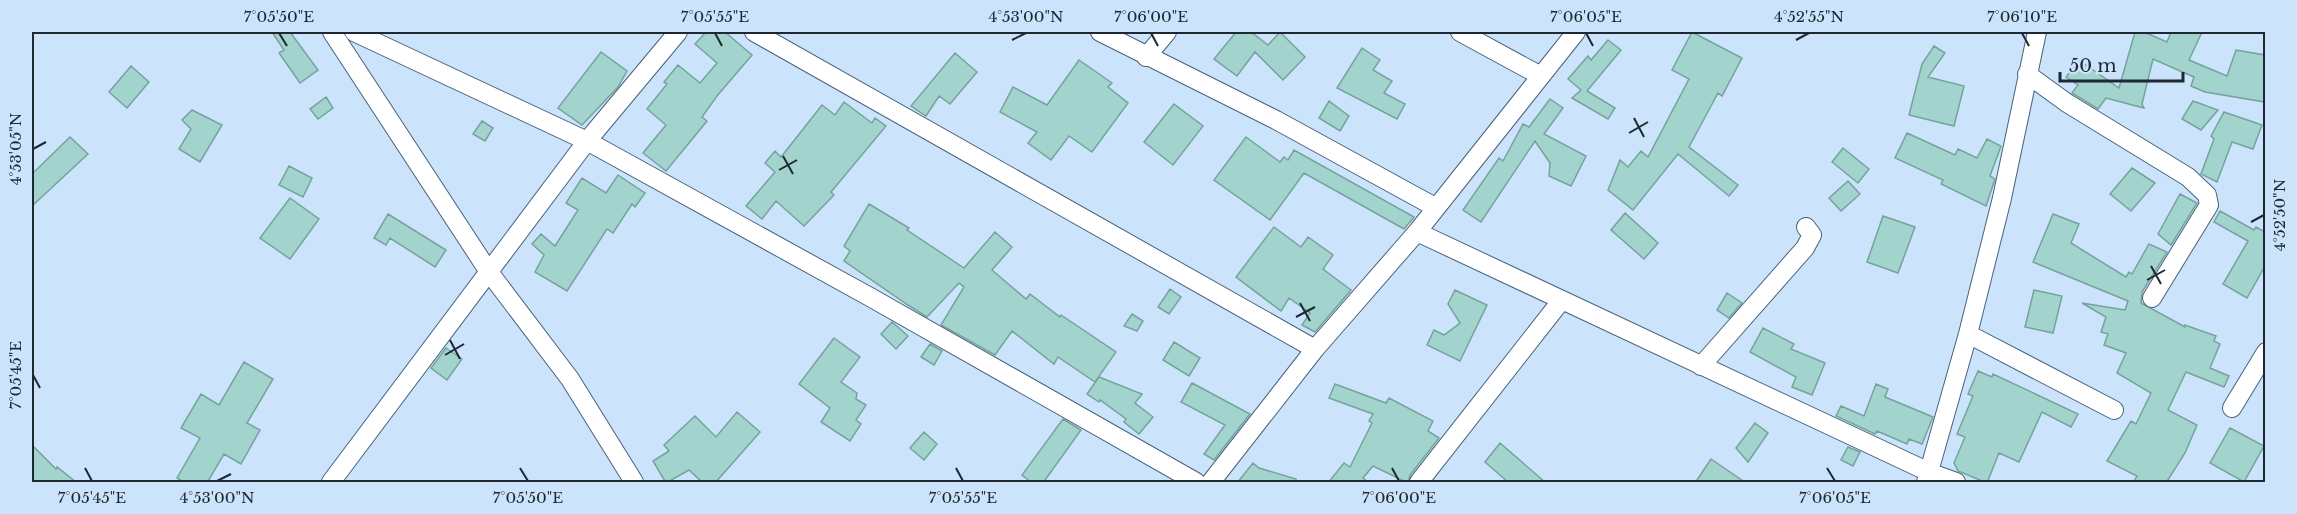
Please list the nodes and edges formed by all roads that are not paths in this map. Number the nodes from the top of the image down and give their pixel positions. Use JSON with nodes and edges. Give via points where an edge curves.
{"nodes":[{"id":1,"x":332,"y":32,"type":"edge"},
{"id":2,"x":354,"y":32,"type":"edge"},
{"id":3,"x":678,"y":32,"type":"edge"},
{"id":4,"x":754,"y":32,"type":"edge"},
{"id":5,"x":1100,"y":32,"type":"edge"},
{"id":6,"x":1167,"y":32,"type":"edge"},
{"id":7,"x":1460,"y":32,"type":"edge"},
{"id":8,"x":1576,"y":32,"type":"edge"},
{"id":9,"x":2037,"y":32,"type":"edge"},
{"id":10,"x":1146,"y":57,"type":"junction"},
{"id":11,"x":2027,"y":74,"type":"junction"},
{"id":12,"x":1539,"y":75,"type":"junction"},
{"id":13,"x":587,"y":141,"type":"junction"},
{"id":14,"x":1435,"y":207,"type":"junction"},
{"id":15,"x":1806,"y":227,"type":"dead end"},
{"id":16,"x":1417,"y":232,"type":"junction"},
{"id":17,"x":489,"y":272,"type":"junction"},
{"id":18,"x":2152,"y":298,"type":"dead end"},
{"id":19,"x":1561,"y":301,"type":"junction"},
{"id":20,"x":1968,"y":334,"type":"junction"},
{"id":21,"x":1315,"y":349,"type":"junction"},
{"id":22,"x":2265,"y":352,"type":"edge"},
{"id":23,"x":1701,"y":366,"type":"junction"},
{"id":24,"x":2232,"y":408,"type":"dead end"},
{"id":25,"x":2114,"y":410,"type":"dead end"},
{"id":26,"x":1928,"y":478,"type":"edge"},
{"id":27,"x":332,"y":483,"type":"edge"},
{"id":28,"x":633,"y":483,"type":"edge"},
{"id":29,"x":1196,"y":483,"type":"edge"},
{"id":30,"x":1211,"y":483,"type":"edge"},
{"id":31,"x":1419,"y":483,"type":"edge"},
{"id":32,"x":1956,"y":483,"type":"edge"}],
"edges":[{"from":1,"to":17,"type":"street"},
{"from":2,"to":13,"type":"street"},
{"from":3,"to":13,"type":"street"},
{"from":4,"to":21,"type":"street"},
{"from":5,"to":10,"type":"street"},
{"from":6,"to":10,"type":"street"},
{"from":7,"to":12,"type":"street"},
{"from":8,"to":12,"type":"street"},
{"from":9,"to":11,"type":"street"},
{"from":10,"to":14,"type":"street","via":[[1276,120]]},
{"from":11,"to":18,"type":"street","via":[[2188,177],[2207,195],[2209,205]]},
{"from":11,"to":20,"type":"street"},
{"from":12,"to":14,"type":"street"},
{"from":13,"to":17,"type":"street"},
{"from":13,"to":29,"type":"street"},
{"from":14,"to":16,"type":"street"},
{"from":15,"to":23,"type":"street","via":[[1812,235],[1805,248]]},
{"from":16,"to":19,"type":"street"},
{"from":16,"to":21,"type":"street"},
{"from":17,"to":27,"type":"street"},
{"from":17,"to":28,"type":"street","via":[[570,379]]},
{"from":19,"to":23,"type":"street"},
{"from":19,"to":31,"type":"street"},
{"from":20,"to":25,"type":"street"},
{"from":20,"to":26,"type":"street"},
{"from":21,"to":30,"type":"street"},
{"from":22,"to":24,"type":"street"},
{"from":23,"to":26,"type":"street"},
{"from":26,"to":32,"type":"street"}]}
